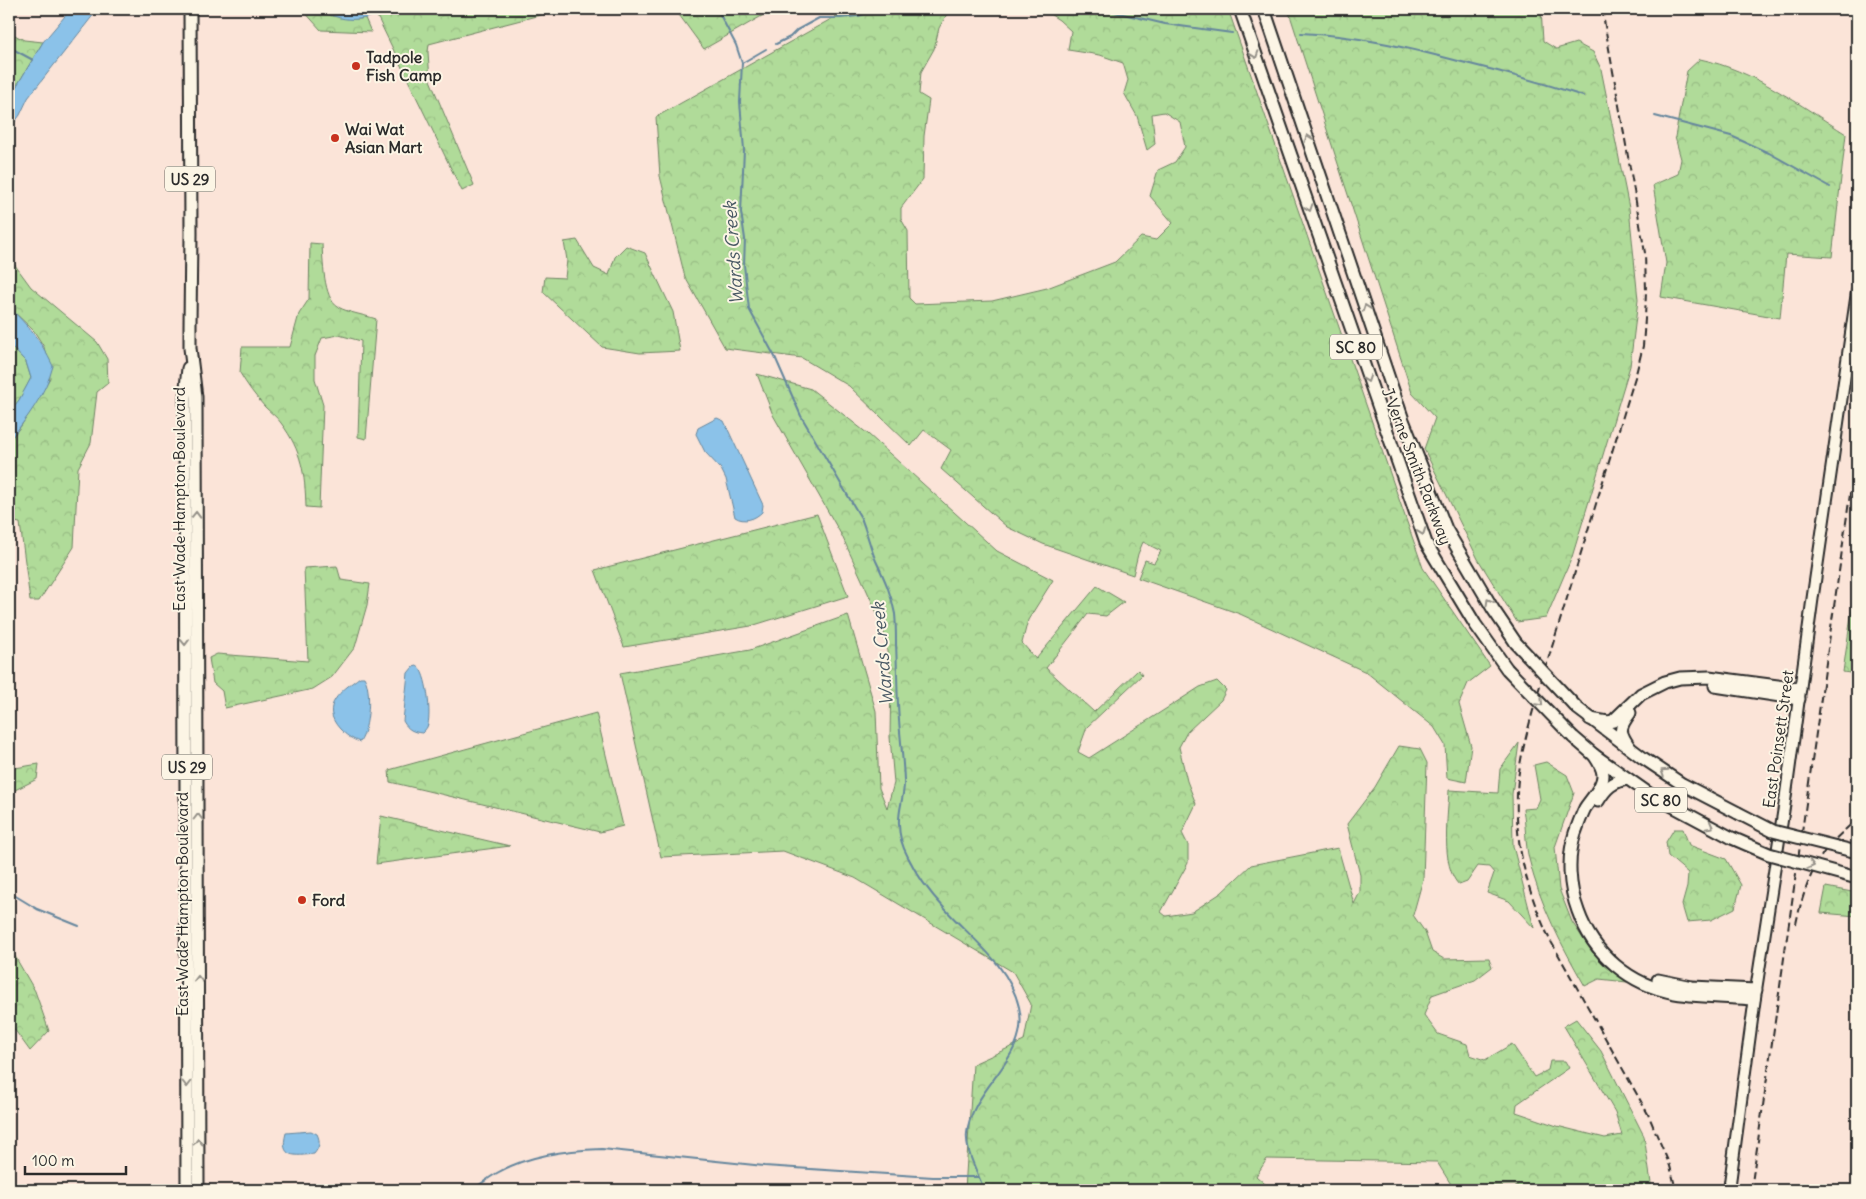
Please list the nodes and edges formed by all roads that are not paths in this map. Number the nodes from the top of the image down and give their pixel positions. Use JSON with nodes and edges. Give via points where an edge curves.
{"nodes":[{"id":1,"x":190,"y":9,"type":"edge"},
{"id":2,"x":1240,"y":9,"type":"edge"},
{"id":3,"x":1264,"y":9,"type":"edge"},
{"id":4,"x":1857,"y":292,"type":"edge"},
{"id":5,"x":1800,"y":694,"type":"junction"},
{"id":6,"x":1590,"y":719,"type":"junction"},
{"id":7,"x":1630,"y":748,"type":"junction"},
{"id":8,"x":1594,"y":755,"type":"junction"},
{"id":9,"x":1628,"y":779,"type":"junction"},
{"id":10,"x":1857,"y":852,"type":"edge"},
{"id":11,"x":1857,"y":878,"type":"edge"},
{"id":12,"x":1755,"y":994,"type":"junction"},
{"id":13,"x":192,"y":1166,"type":"junction"},
{"id":14,"x":187,"y":1190,"type":"edge"},
{"id":15,"x":198,"y":1190,"type":"edge"},
{"id":16,"x":1729,"y":1190,"type":"edge"}],
"edges":[{"from":1,"to":13,"type":"main road","name":"East Wade Hampton Boulevard","number":"US 29","via":[[190,348],[185,397],[191,450]]},
{"from":2,"to":8,"type":"main road","name":"J Verne Smith Parkway","number":"SC 80","one_way":true,"bridge":true,"via":[[1426,543],[1474,624],[1507,669]]},
{"from":6,"to":3,"type":"main road","name":"J Verne Smith Parkway","number":"SC 80","one_way":true,"bridge":true,"via":[[1516,643],[1446,529],[1403,420]]},
{"from":4,"to":5,"type":"main road","name":"East Poinsett Street"},
{"from":5,"to":6,"type":"main road","via":[[1710,678],[1680,678],[1641,694],[1613,721]]},
{"from":5,"to":7,"type":"main road","via":[[1694,684],[1663,689],[1639,704],[1622,724],[1622,736]]},
{"from":5,"to":12,"type":"main road","name":"East Poinsett Street"},
{"from":6,"to":7,"type":"main road","name":"J Verne Smith Parkway","number":"SC 80"},
{"from":10,"to":7,"type":"main road","name":"J Verne Smith Parkway","number":"SC 80","one_way":true,"bridge":true,"via":[[1773,831],[1682,784]]},
{"from":8,"to":9,"type":"main road","name":"J Verne Smith Parkway","number":"SC 80"},
{"from":8,"to":12,"type":"main road","via":[[1603,777],[1578,824],[1570,869],[1577,910],[1594,945],[1628,975],[1650,986],[1674,993]]},
{"from":9,"to":11,"type":"main road","name":"J Verne Smith Parkway","number":"SC 80","one_way":true,"bridge":true,"via":[[1732,838],[1769,854]]},
{"from":9,"to":12,"type":"main road","via":[[1617,781],[1603,794],[1588,816],[1578,843],[1578,890],[1591,925],[1610,952],[1633,970],[1653,979]]},
{"from":12,"to":16,"type":"main road","name":"East Poinsett Street"},
{"from":13,"to":14,"type":"main road","name":"East Wade Hampton Boulevard","number":"US 29"},
{"from":13,"to":15,"type":"main road","name":"East Wade Hampton Boulevard","number":"US 29"}]}
